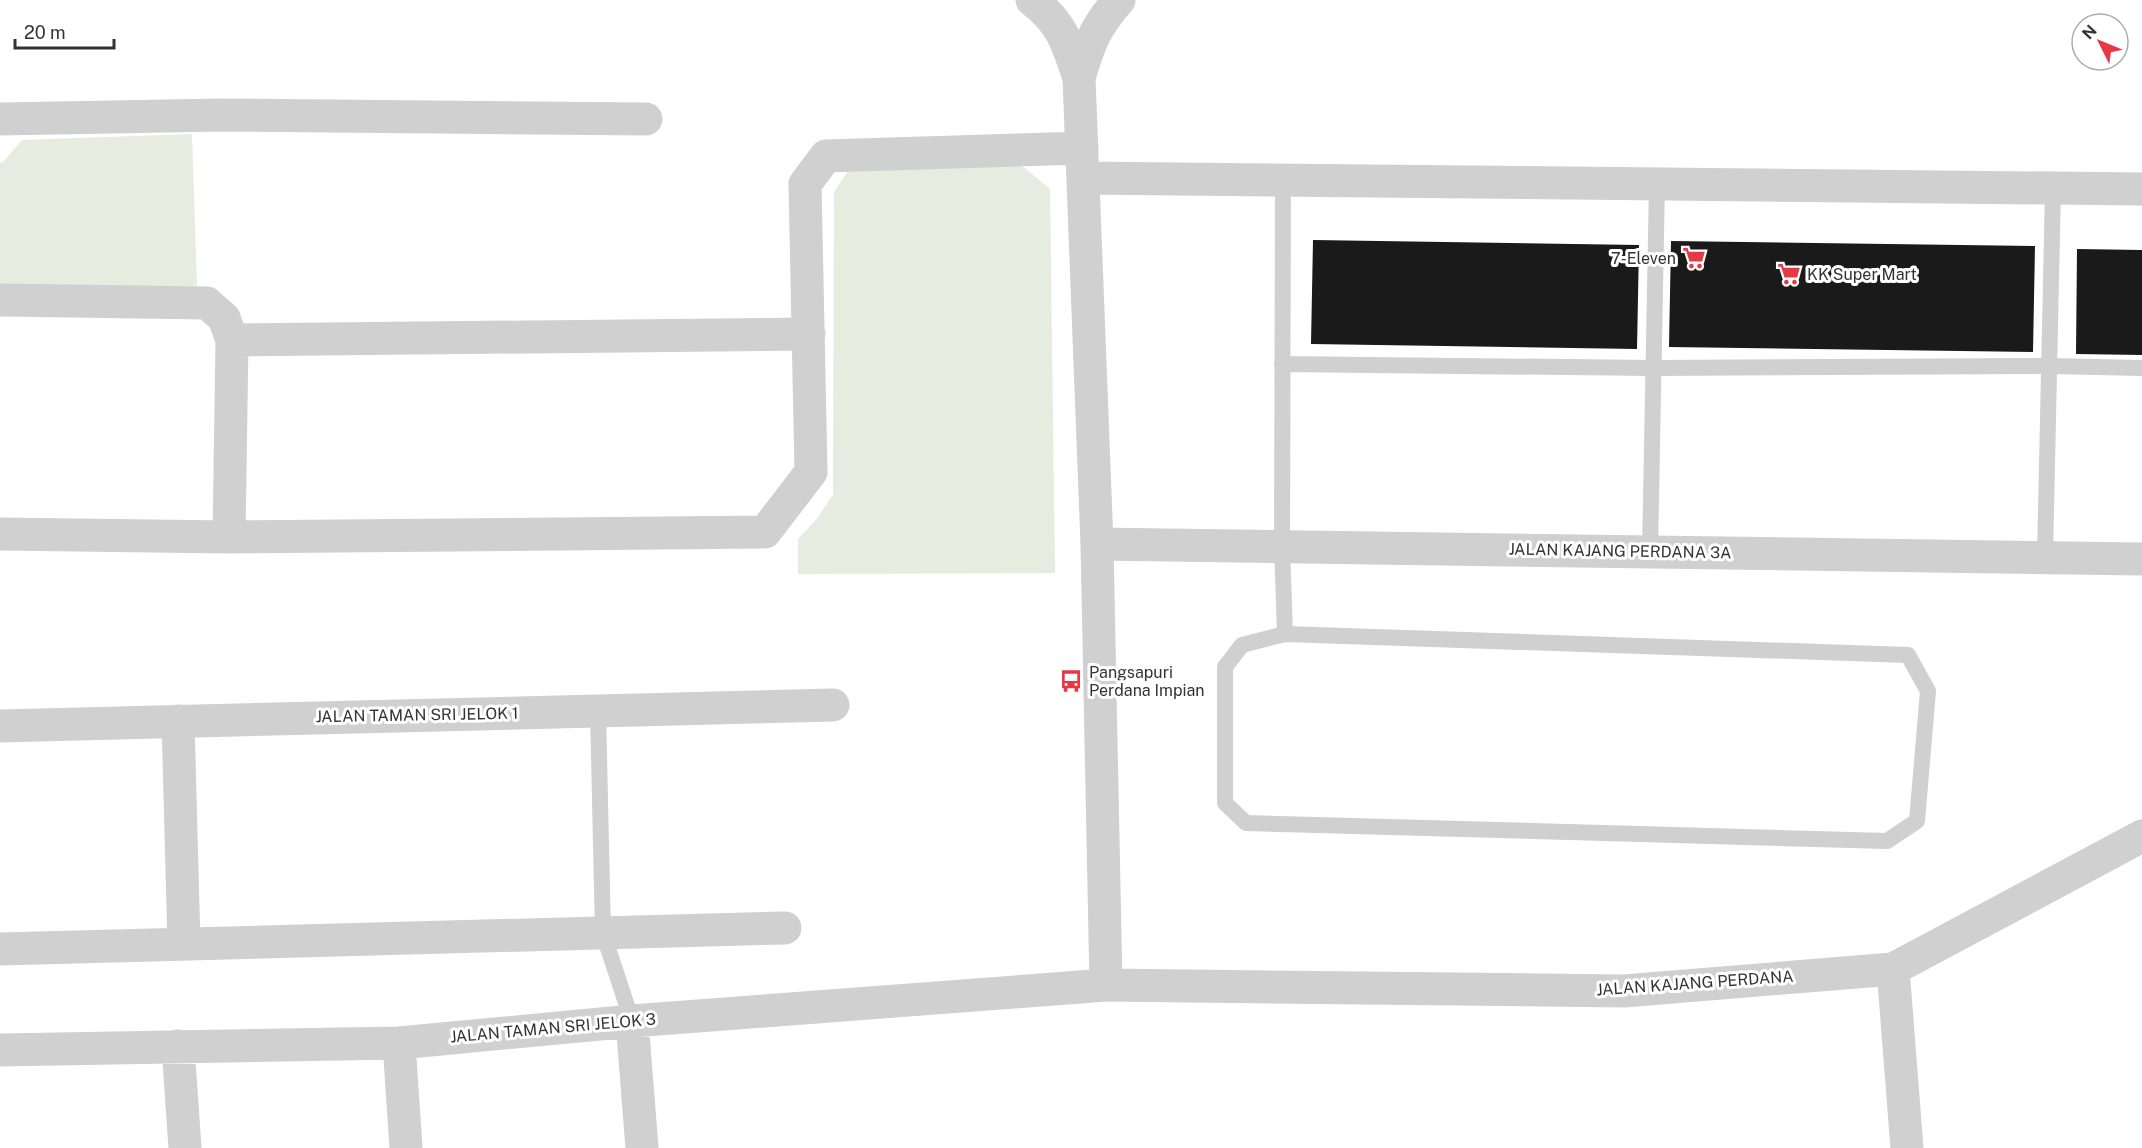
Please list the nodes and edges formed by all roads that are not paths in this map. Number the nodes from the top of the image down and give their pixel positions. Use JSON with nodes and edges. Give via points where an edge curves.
{"nodes":[{"id":1,"x":1032,"y":0,"type":"edge"},
{"id":2,"x":1119,"y":0,"type":"edge"},
{"id":3,"x":1079,"y":78,"type":"junction"},
{"id":4,"x":0,"y":119,"type":"edge"},
{"id":5,"x":646,"y":119,"type":"dead end"},
{"id":6,"x":1083,"y":163,"type":"junction"},
{"id":7,"x":1283,"y":180,"type":"junction"},
{"id":8,"x":1657,"y":184,"type":"junction"},
{"id":9,"x":2053,"y":188,"type":"junction"},
{"id":10,"x":2142,"y":189,"type":"edge"},
{"id":11,"x":0,"y":300,"type":"edge"},
{"id":12,"x":809,"y":333,"type":"junction"},
{"id":13,"x":232,"y":340,"type":"junction"},
{"id":14,"x":1282,"y":364,"type":"junction"},
{"id":15,"x":2049,"y":366,"type":"junction"},
{"id":16,"x":1653,"y":368,"type":"junction"},
{"id":17,"x":2142,"y":368,"type":"edge"},
{"id":18,"x":0,"y":534,"type":"edge"},
{"id":19,"x":229,"y":537,"type":"junction"},
{"id":20,"x":1097,"y":544,"type":"junction"},
{"id":21,"x":1282,"y":546,"type":"junction"},
{"id":22,"x":1650,"y":552,"type":"junction"},
{"id":23,"x":2045,"y":557,"type":"junction"},
{"id":24,"x":2142,"y":559,"type":"edge"},
{"id":25,"x":1285,"y":634,"type":"junction"},
{"id":26,"x":833,"y":705,"type":"dead end"},
{"id":27,"x":598,"y":711,"type":"junction"},
{"id":28,"x":178,"y":721,"type":"junction"},
{"id":29,"x":0,"y":726,"type":"edge"},
{"id":30,"x":2142,"y":836,"type":"edge"},
{"id":31,"x":785,"y":928,"type":"dead end"},
{"id":32,"x":603,"y":933,"type":"junction"},
{"id":33,"x":184,"y":944,"type":"junction"},
{"id":34,"x":0,"y":949,"type":"edge"},
{"id":35,"x":1893,"y":969,"type":"junction"},
{"id":36,"x":1106,"y":985,"type":"junction"},
{"id":37,"x":632,"y":1021,"type":"junction"},
{"id":38,"x":399,"y":1043,"type":"junction"},
{"id":39,"x":178,"y":1046,"type":"junction"},
{"id":40,"x":0,"y":1050,"type":"edge"},
{"id":41,"x":185,"y":1148,"type":"edge"},
{"id":42,"x":406,"y":1148,"type":"edge"},
{"id":43,"x":642,"y":1148,"type":"edge"},
{"id":44,"x":1907,"y":1148,"type":"edge"}],
"edges":[{"from":1,"to":3,"type":"street","via":[[1046,11],[1065,37]]},
{"from":2,"to":3,"type":"street","via":[[1088,45]]},
{"from":3,"to":6,"type":"street"},
{"from":4,"to":5,"type":"street","via":[[234,115]]},
{"from":6,"to":7,"type":"street"},
{"from":6,"to":12,"type":"street","via":[[826,156],[805,184]]},
{"from":6,"to":20,"type":"street"},
{"from":7,"to":8,"type":"street"},
{"from":7,"to":14,"type":"lane"},
{"from":8,"to":9,"type":"street"},
{"from":8,"to":16,"type":"lane"},
{"from":9,"to":10,"type":"street"},
{"from":9,"to":15,"type":"lane"},
{"from":11,"to":13,"type":"street","via":[[207,303],[224,318]]},
{"from":12,"to":13,"type":"street"},
{"from":12,"to":19,"type":"street","via":[[811,472],[765,532]]},
{"from":13,"to":19,"type":"street"},
{"from":14,"to":16,"type":"lane"},
{"from":14,"to":21,"type":"lane"},
{"from":15,"to":16,"type":"lane"},
{"from":15,"to":17,"type":"lane"},
{"from":15,"to":23,"type":"lane"},
{"from":16,"to":22,"type":"lane"},
{"from":18,"to":19,"type":"street"},
{"from":20,"to":21,"type":"street","name":"JALAN KAJANG PERDANA 3A"},
{"from":20,"to":36,"type":"street"},
{"from":21,"to":22,"type":"street","name":"JALAN KAJANG PERDANA 3A"},
{"from":21,"to":25,"type":"lane"},
{"from":22,"to":23,"type":"street","name":"JALAN KAJANG PERDANA 3A"},
{"from":23,"to":24,"type":"street","name":"JALAN KAJANG PERDANA 3A"},
{"from":25,"to":25,"type":"lane","via":[[1908,655],[1928,691],[1917,820],[1887,841],[1246,823],[1225,803],[1225,667],[1242,645]]},
{"from":26,"to":27,"type":"street","name":"JALAN TAMAN SRI JELOK 1"},
{"from":27,"to":28,"type":"street","name":"JALAN TAMAN SRI JELOK 1"},
{"from":27,"to":32,"type":"lane"},
{"from":28,"to":29,"type":"street","name":"JALAN TAMAN SRI JELOK 1"},
{"from":28,"to":33,"type":"street"},
{"from":30,"to":35,"type":"street","name":"JALAN KAJANG PERDANA"},
{"from":31,"to":32,"type":"street"},
{"from":32,"to":33,"type":"street"},
{"from":32,"to":37,"type":"lane"},
{"from":33,"to":34,"type":"street"},
{"from":35,"to":36,"type":"street","name":"JALAN KAJANG PERDANA","via":[[1624,991]]},
{"from":35,"to":44,"type":"street"},
{"from":36,"to":37,"type":"street","name":"JALAN TAMAN SRI JELOK 3"},
{"from":37,"to":38,"type":"street","name":"JALAN TAMAN SRI JELOK 3"},
{"from":37,"to":43,"type":"street"},
{"from":38,"to":39,"type":"street","name":"JALAN TAMAN SRI JELOK 3"},
{"from":38,"to":42,"type":"street"},
{"from":39,"to":40,"type":"street","name":"JALAN TAMAN SRI JELOK 3"},
{"from":39,"to":41,"type":"street"}]}
